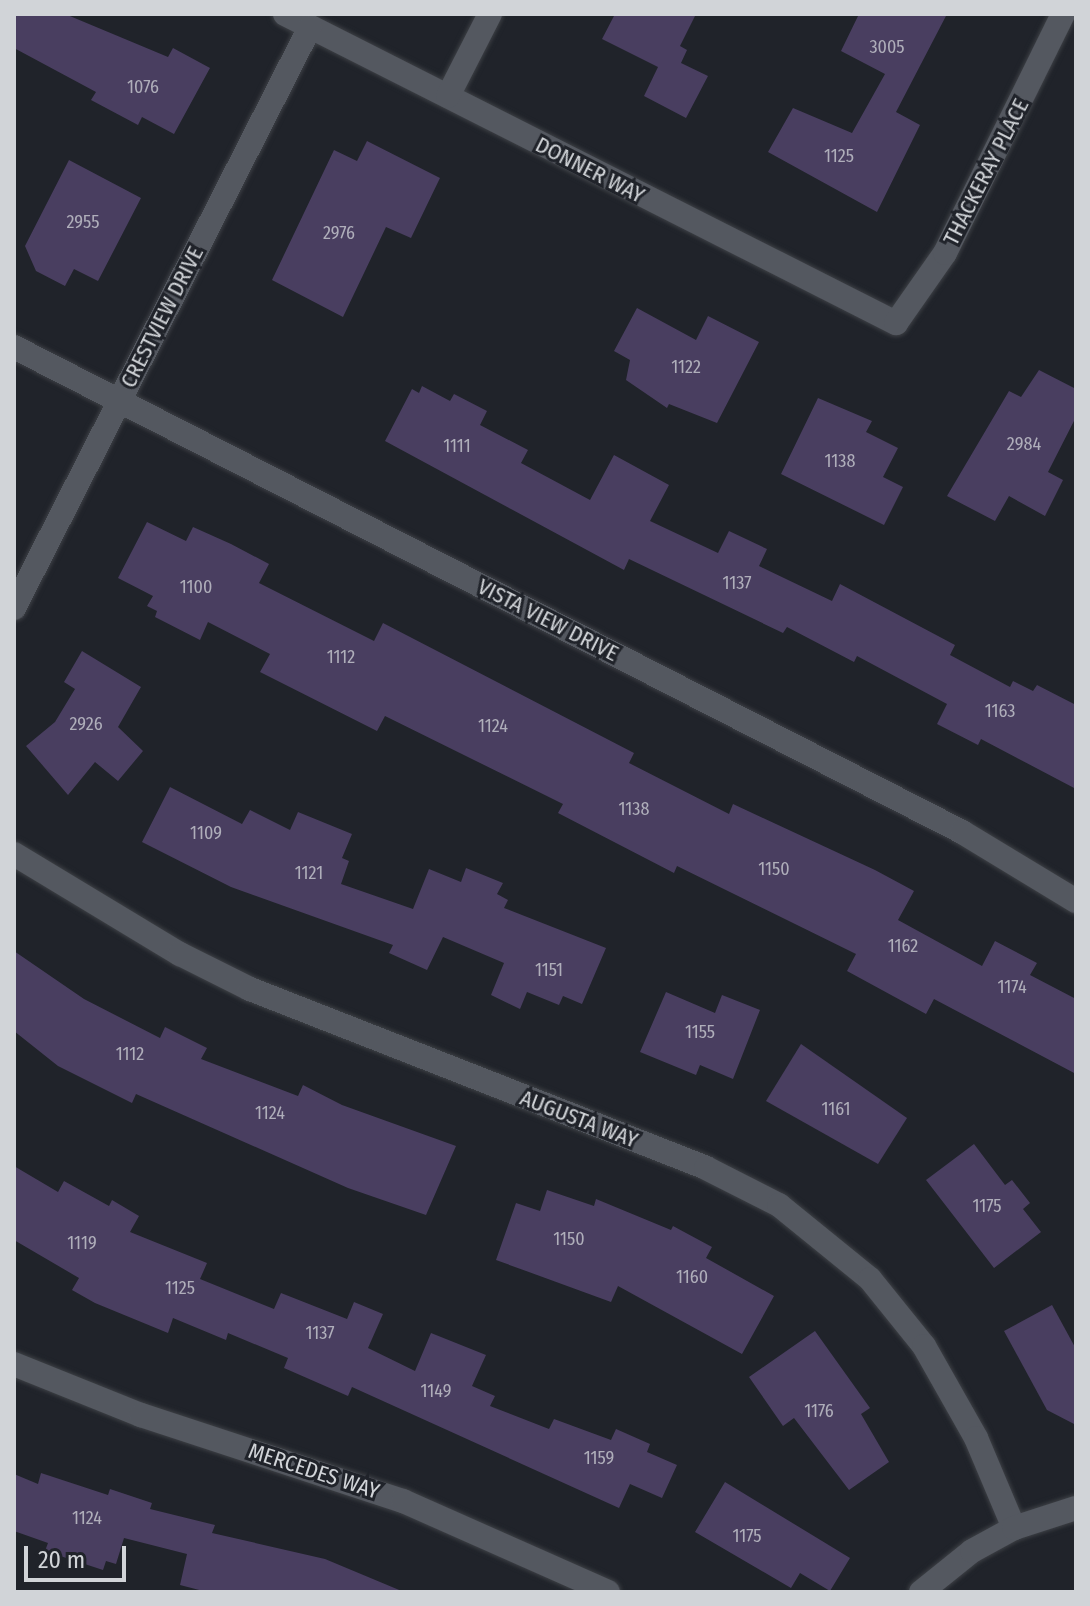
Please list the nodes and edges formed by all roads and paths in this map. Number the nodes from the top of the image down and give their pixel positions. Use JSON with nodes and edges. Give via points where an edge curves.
{"nodes":[{"id":1,"x":285,"y":14,"type":"edge"},
{"id":2,"x":490,"y":14,"type":"edge"},
{"id":3,"x":1063,"y":14,"type":"edge"},
{"id":4,"x":310,"y":27,"type":"junction"},
{"id":5,"x":448,"y":96,"type":"junction"},
{"id":6,"x":896,"y":323,"type":"joint"},
{"id":7,"x":14,"y":347,"type":"edge"},
{"id":8,"x":119,"y":401,"type":"junction"},
{"id":9,"x":14,"y":608,"type":"edge"},
{"id":10,"x":14,"y":854,"type":"edge"},
{"id":11,"x":1076,"y":901,"type":"edge"},
{"id":12,"x":14,"y":1364,"type":"edge"},
{"id":13,"x":1076,"y":1508,"type":"edge"},
{"id":14,"x":1014,"y":1528,"type":"junction"},
{"id":15,"x":608,"y":1592,"type":"edge"},
{"id":16,"x":921,"y":1592,"type":"edge"}],
"edges":[{"from":1,"to":4,"type":"street","name":"DONNER WAY"},
{"from":2,"to":5,"type":"street"},
{"from":3,"to":6,"type":"street","name":"THACKERAY PLACE","via":[[945,253]]},
{"from":4,"to":5,"type":"street","name":"DONNER WAY"},
{"from":4,"to":8,"type":"street","name":"CRESTVIEW DRIVE"},
{"from":5,"to":6,"type":"street","name":"DONNER WAY"},
{"from":7,"to":8,"type":"street","name":"VISTA VIEW DRIVE"},
{"from":8,"to":9,"type":"street","name":"CRESTVIEW DRIVE"},
{"from":8,"to":11,"type":"street","name":"VISTA VIEW DRIVE","via":[[962,832]]},
{"from":10,"to":14,"type":"street","name":"AUGUSTA WAY","via":[[180,954],[250,989],[706,1168],[789,1212],[870,1279],[924,1346],[976,1438]]},
{"from":12,"to":15,"type":"street","name":"MERCEDES WAY","via":[[141,1415],[417,1506]]},
{"from":13,"to":14,"type":"street"},
{"from":14,"to":16,"type":"street","via":[[972,1551]]}]}
